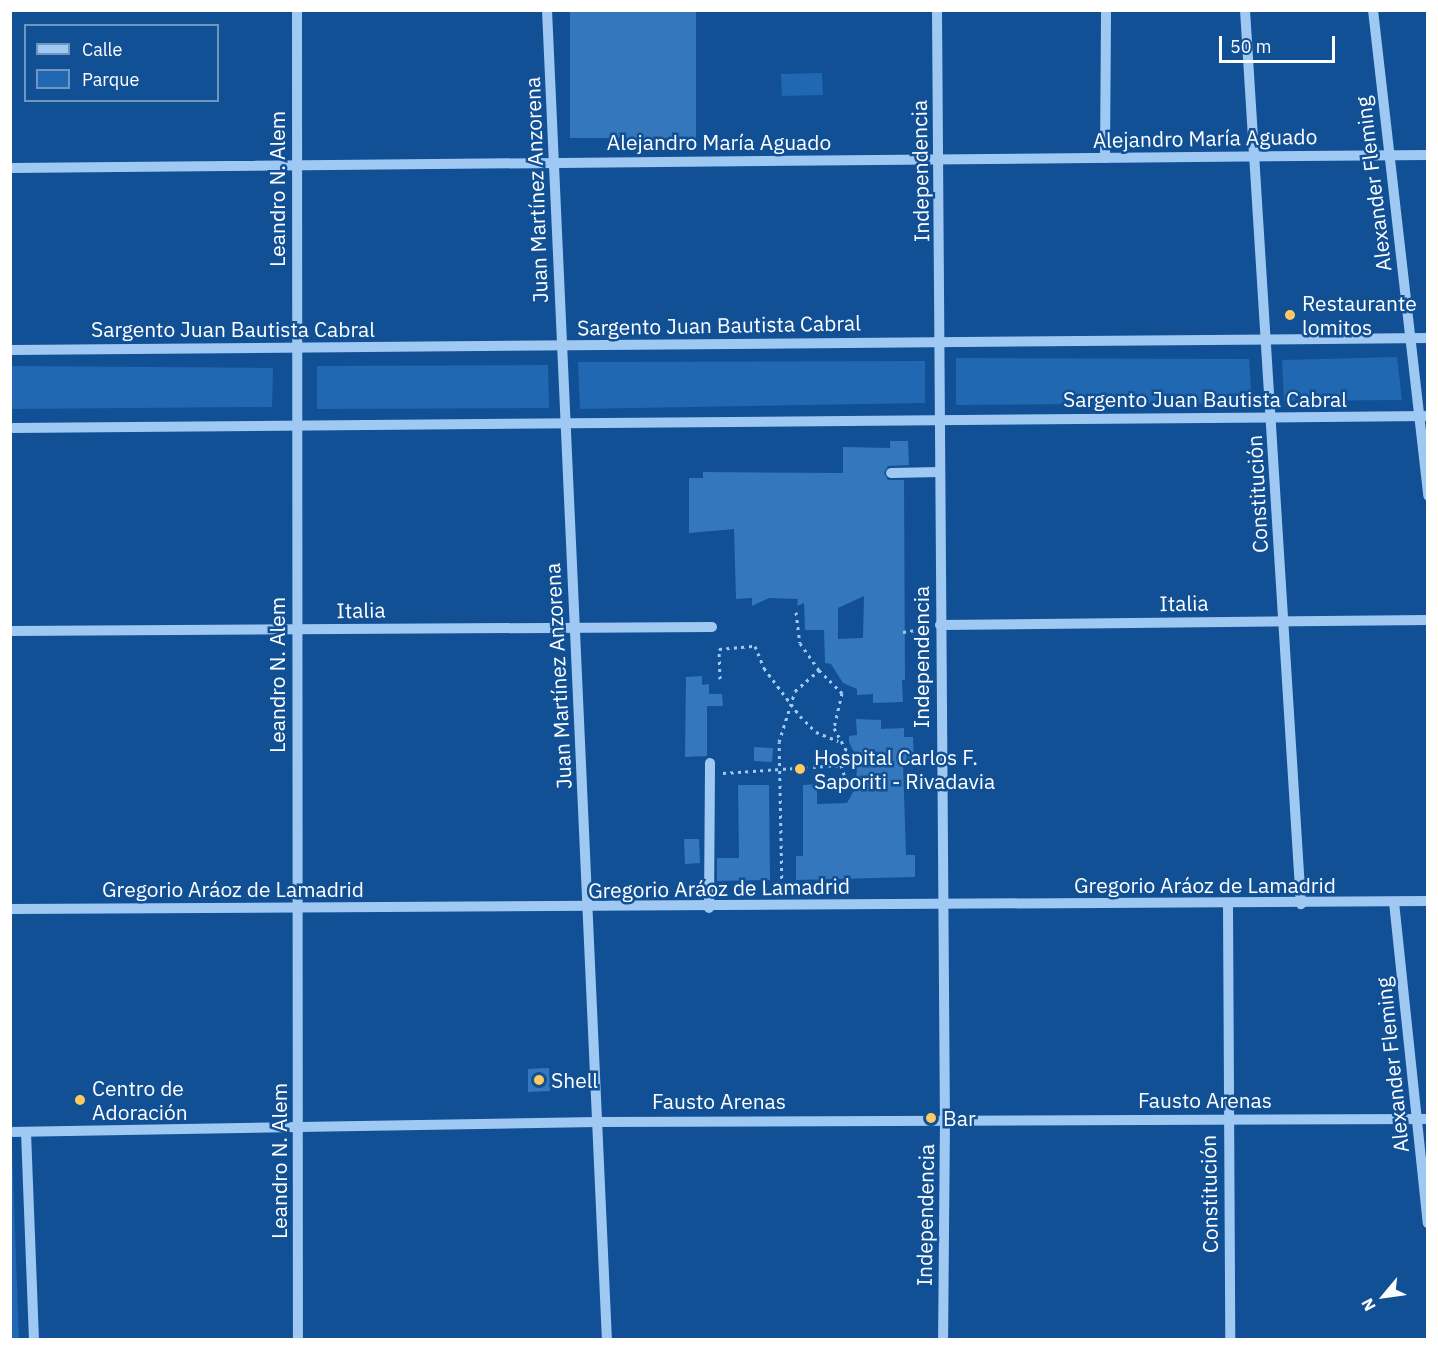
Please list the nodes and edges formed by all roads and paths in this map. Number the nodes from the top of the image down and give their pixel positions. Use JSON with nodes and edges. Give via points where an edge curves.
{"nodes":[{"id":1,"x":297,"y":10,"type":"edge"},
{"id":2,"x":547,"y":10,"type":"edge"},
{"id":3,"x":937,"y":10,"type":"edge"},
{"id":4,"x":1106,"y":10,"type":"edge"},
{"id":5,"x":1245,"y":10,"type":"edge"},
{"id":6,"x":1372,"y":10,"type":"edge"},
{"id":7,"x":1428,"y":154,"type":"edge"},
{"id":8,"x":1389,"y":155,"type":"junction"},
{"id":9,"x":1255,"y":156,"type":"junction"},
{"id":10,"x":1105,"y":158,"type":"junction"},
{"id":11,"x":554,"y":162,"type":"junction"},
{"id":12,"x":940,"y":162,"type":"junction"},
{"id":13,"x":297,"y":164,"type":"junction"},
{"id":14,"x":10,"y":168,"type":"edge"},
{"id":15,"x":1411,"y":338,"type":"junction"},
{"id":16,"x":1428,"y":338,"type":"edge"},
{"id":17,"x":1268,"y":340,"type":"junction"},
{"id":18,"x":941,"y":342,"type":"junction"},
{"id":19,"x":562,"y":347,"type":"junction"},
{"id":20,"x":297,"y":348,"type":"junction"},
{"id":21,"x":10,"y":350,"type":"edge"},
{"id":22,"x":1423,"y":416,"type":"edge"},
{"id":23,"x":1272,"y":418,"type":"junction"},
{"id":24,"x":940,"y":420,"type":"junction"},
{"id":25,"x":565,"y":422,"type":"junction"},
{"id":26,"x":297,"y":426,"type":"junction"},
{"id":27,"x":10,"y":428,"type":"edge"},
{"id":28,"x":940,"y":472,"type":"junction"},
{"id":29,"x":891,"y":473,"type":"dead end"},
{"id":30,"x":1428,"y":495,"type":"edge"},
{"id":31,"x":796,"y":612,"type":"dead end"},
{"id":32,"x":1428,"y":620,"type":"edge"},
{"id":33,"x":1284,"y":621,"type":"junction"},
{"id":34,"x":940,"y":625,"type":"junction"},
{"id":35,"x":576,"y":626,"type":"junction"},
{"id":36,"x":712,"y":627,"type":"dead end"},
{"id":37,"x":10,"y":631,"type":"edge"},
{"id":38,"x":295,"y":631,"type":"junction"},
{"id":39,"x":903,"y":632,"type":"dead end"},
{"id":40,"x":819,"y":670,"type":"junction"},
{"id":41,"x":720,"y":679,"type":"dead end"},
{"id":42,"x":789,"y":703,"type":"junction"},
{"id":43,"x":840,"y":742,"type":"junction"},
{"id":44,"x":841,"y":765,"type":"junction"},
{"id":45,"x":779,"y":768,"type":"junction"},
{"id":46,"x":709,"y":769,"type":"joint"},
{"id":47,"x":848,"y":787,"type":"dead end"},
{"id":48,"x":1428,"y":901,"type":"edge"},
{"id":49,"x":1394,"y":902,"type":"junction"},
{"id":50,"x":1228,"y":904,"type":"junction"},
{"id":51,"x":1301,"y":904,"type":"junction"},
{"id":52,"x":942,"y":905,"type":"junction"},
{"id":53,"x":783,"y":907,"type":"junction"},
{"id":54,"x":299,"y":908,"type":"junction"},
{"id":55,"x":709,"y":908,"type":"junction"},
{"id":56,"x":10,"y":909,"type":"edge"},
{"id":57,"x":589,"y":909,"type":"junction"},
{"id":58,"x":945,"y":1119,"type":"junction"},
{"id":59,"x":1227,"y":1119,"type":"junction"},
{"id":60,"x":1422,"y":1119,"type":"edge"},
{"id":61,"x":597,"y":1122,"type":"junction"},
{"id":62,"x":299,"y":1125,"type":"junction"},
{"id":63,"x":10,"y":1132,"type":"edge"},
{"id":64,"x":26,"y":1132,"type":"junction"},
{"id":65,"x":1428,"y":1223,"type":"edge"},
{"id":66,"x":34,"y":1340,"type":"edge"},
{"id":67,"x":298,"y":1340,"type":"edge"},
{"id":68,"x":606,"y":1340,"type":"edge"},
{"id":69,"x":943,"y":1340,"type":"edge"},
{"id":70,"x":1230,"y":1340,"type":"edge"}],
"edges":[{"from":1,"to":13,"type":"street","name":"Leandro N. Alem"},
{"from":2,"to":11,"type":"street","name":"Juan Martínez Anzorena"},
{"from":3,"to":12,"type":"street","name":"Independencia"},
{"from":4,"to":10,"type":"street"},
{"from":5,"to":9,"type":"street","name":"Constitución"},
{"from":6,"to":8,"type":"street","name":"Alexander Fleming"},
{"from":7,"to":8,"type":"street","name":"Alejandro María Aguado"},
{"from":8,"to":9,"type":"street","name":"Alejandro María Aguado"},
{"from":8,"to":15,"type":"street","name":"Alexander Fleming"},
{"from":9,"to":10,"type":"street","name":"Alejandro María Aguado"},
{"from":9,"to":17,"type":"street","name":"Constitución"},
{"from":10,"to":12,"type":"street","name":"Alejandro María Aguado"},
{"from":11,"to":12,"type":"street","name":"Alejandro María Aguado"},
{"from":11,"to":13,"type":"street","name":"Alejandro María Aguado"},
{"from":11,"to":19,"type":"street","name":"Juan Martínez Anzorena"},
{"from":12,"to":18,"type":"street","name":"Independencia"},
{"from":13,"to":14,"type":"street","name":"Alejandro María Aguado"},
{"from":13,"to":20,"type":"street","name":"Leandro N. Alem"},
{"from":15,"to":16,"type":"street","name":"Sargento Juan Bautista Cabral"},
{"from":15,"to":17,"type":"street","name":"Sargento Juan Bautista Cabral"},
{"from":15,"to":22,"type":"street","name":"Alexander Fleming"},
{"from":17,"to":18,"type":"street","name":"Sargento Juan Bautista Cabral"},
{"from":17,"to":23,"type":"street","name":"Constitución"},
{"from":18,"to":19,"type":"street","name":"Sargento Juan Bautista Cabral"},
{"from":18,"to":24,"type":"street","name":"Independencia"},
{"from":19,"to":20,"type":"street","name":"Sargento Juan Bautista Cabral"},
{"from":19,"to":25,"type":"street","name":"Juan Martínez Anzorena"},
{"from":20,"to":21,"type":"street","name":"Sargento Juan Bautista Cabral"},
{"from":20,"to":26,"type":"street","name":"Leandro N. Alem"},
{"from":22,"to":23,"type":"street","name":"Sargento Juan Bautista Cabral"},
{"from":22,"to":30,"type":"street","name":"Alexander Fleming"},
{"from":23,"to":24,"type":"street","name":"Sargento Juan Bautista Cabral"},
{"from":23,"to":33,"type":"street","name":"Constitución"},
{"from":24,"to":25,"type":"street","name":"Sargento Juan Bautista Cabral"},
{"from":24,"to":28,"type":"street","name":"Independencia"},
{"from":25,"to":26,"type":"street","name":"Sargento Juan Bautista Cabral"},
{"from":25,"to":35,"type":"street","name":"Juan Martínez Anzorena"},
{"from":26,"to":27,"type":"street","name":"Sargento Juan Bautista Cabral"},
{"from":26,"to":38,"type":"street","name":"Leandro N. Alem"},
{"from":28,"to":29,"type":"street"},
{"from":28,"to":34,"type":"street","name":"Independencia"},
{"from":31,"to":40,"type":"path","via":[[800,643]]},
{"from":32,"to":33,"type":"street","name":"Italia"},
{"from":33,"to":34,"type":"street","name":"Italia"},
{"from":33,"to":51,"type":"street","name":"Constitución"},
{"from":34,"to":39,"type":"path"},
{"from":34,"to":52,"type":"street","name":"Independencia"},
{"from":35,"to":36,"type":"street","name":"Italia"},
{"from":35,"to":38,"type":"street","name":"Italia"},
{"from":35,"to":57,"type":"street","name":"Juan Martínez Anzorena"},
{"from":37,"to":38,"type":"street","name":"Italia"},
{"from":38,"to":54,"type":"street","name":"Leandro N. Alem"},
{"from":40,"to":42,"type":"path","via":[[795,691]]},
{"from":40,"to":43,"type":"path","via":[[842,693],[834,717]]},
{"from":41,"to":42,"type":"path","via":[[719,649],[755,646],[764,668]]},
{"from":42,"to":43,"type":"path","via":[[816,732]]},
{"from":42,"to":45,"type":"path","via":[[778,742]]},
{"from":43,"to":44,"type":"path","via":[[847,751]]},
{"from":44,"to":45,"type":"path"},
{"from":44,"to":47,"type":"path"},
{"from":45,"to":46,"type":"path"},
{"from":45,"to":53,"type":"path"},
{"from":46,"to":55,"type":"street"},
{"from":48,"to":49,"type":"street","name":"Gregorio Aráoz de Lamadrid"},
{"from":49,"to":51,"type":"street","name":"Gregorio Aráoz de Lamadrid"},
{"from":49,"to":60,"type":"street","name":"Alexander Fleming"},
{"from":50,"to":51,"type":"street","name":"Gregorio Aráoz de Lamadrid"},
{"from":50,"to":52,"type":"street","name":"Gregorio Aráoz de Lamadrid"},
{"from":50,"to":59,"type":"street","name":"Constitución"},
{"from":52,"to":53,"type":"street","name":"Gregorio Aráoz de Lamadrid"},
{"from":52,"to":58,"type":"street","name":"Independencia"},
{"from":53,"to":55,"type":"street","name":"Gregorio Aráoz de Lamadrid"},
{"from":54,"to":56,"type":"street","name":"Gregorio Aráoz de Lamadrid"},
{"from":54,"to":57,"type":"street","name":"Gregorio Aráoz de Lamadrid"},
{"from":54,"to":62,"type":"street","name":"Leandro N. Alem"},
{"from":55,"to":57,"type":"street","name":"Gregorio Aráoz de Lamadrid"},
{"from":57,"to":61,"type":"street","name":"Juan Martínez Anzorena"},
{"from":58,"to":59,"type":"street","name":"Fausto Arenas"},
{"from":58,"to":61,"type":"street","name":"Fausto Arenas"},
{"from":58,"to":69,"type":"street","name":"Independencia"},
{"from":59,"to":60,"type":"street","name":"Fausto Arenas"},
{"from":59,"to":70,"type":"street","name":"Constitución"},
{"from":60,"to":65,"type":"street","name":"Alexander Fleming"},
{"from":61,"to":62,"type":"street","name":"Fausto Arenas"},
{"from":61,"to":68,"type":"street","name":"Juan Martínez Anzorena"},
{"from":62,"to":64,"type":"street","name":"Fausto Arenas"},
{"from":62,"to":67,"type":"street","name":"Leandro N. Alem"},
{"from":63,"to":64,"type":"street","name":"Fausto Arenas"},
{"from":64,"to":66,"type":"street"}]}
